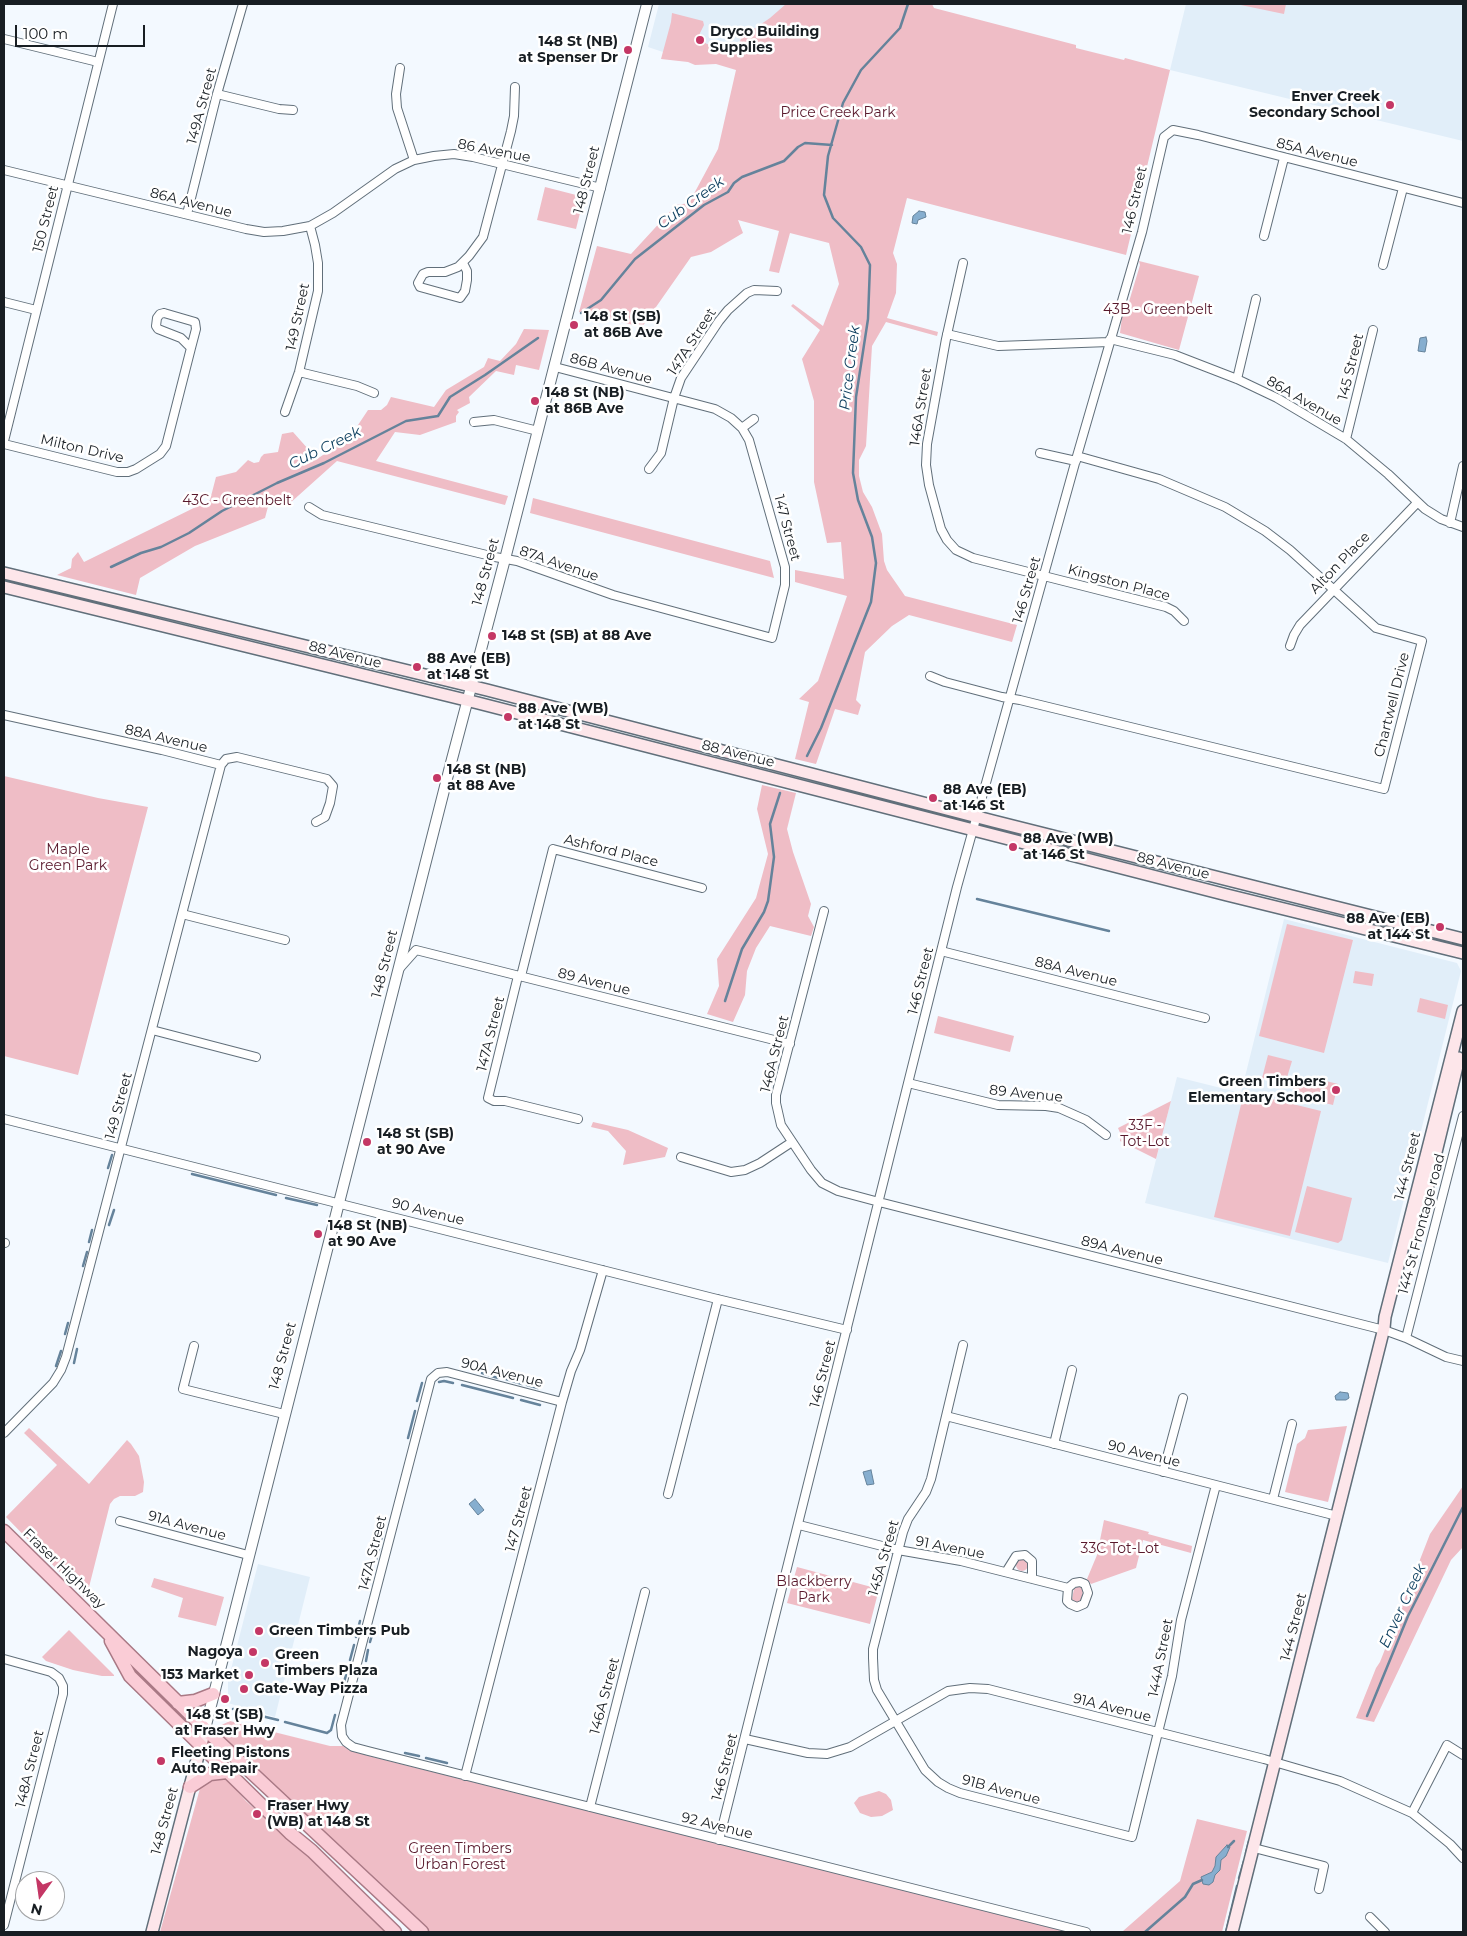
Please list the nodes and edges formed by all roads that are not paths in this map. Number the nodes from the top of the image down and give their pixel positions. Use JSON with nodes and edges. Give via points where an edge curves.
{"nodes":[{"id":1,"x":113,"y":4,"type":"edge"},
{"id":2,"x":243,"y":4,"type":"edge"},
{"id":3,"x":647,"y":4,"type":"edge"},
{"id":4,"x":4,"y":39,"type":"edge"},
{"id":5,"x":98,"y":62,"type":"junction"},
{"id":6,"x":400,"y":68,"type":"dead end"},
{"id":7,"x":515,"y":87,"type":"dead end"},
{"id":8,"x":217,"y":94,"type":"junction"},
{"id":9,"x":293,"y":110,"type":"dead end"},
{"id":10,"x":1165,"y":134,"type":"joint"},
{"id":11,"x":1284,"y":158,"type":"junction"},
{"id":12,"x":414,"y":160,"type":"junction"},
{"id":13,"x":503,"y":164,"type":"junction"},
{"id":14,"x":4,"y":170,"type":"edge"},
{"id":15,"x":67,"y":185,"type":"junction"},
{"id":16,"x":601,"y":188,"type":"junction"},
{"id":17,"x":1403,"y":188,"type":"junction"},
{"id":18,"x":1463,"y":203,"type":"edge"},
{"id":19,"x":187,"y":214,"type":"junction"},
{"id":20,"x":310,"y":226,"type":"junction"},
{"id":21,"x":1264,"y":236,"type":"dead end"},
{"id":22,"x":463,"y":262,"type":"junction"},
{"id":23,"x":963,"y":263,"type":"dead end"},
{"id":24,"x":1383,"y":265,"type":"dead end"},
{"id":25,"x":777,"y":291,"type":"dead end"},
{"id":26,"x":1256,"y":299,"type":"dead end"},
{"id":27,"x":4,"y":302,"type":"edge"},
{"id":28,"x":36,"y":310,"type":"junction"},
{"id":29,"x":1373,"y":330,"type":"dead end"},
{"id":30,"x":947,"y":334,"type":"junction"},
{"id":31,"x":1110,"y":341,"type":"junction"},
{"id":32,"x":191,"y":348,"type":"junction"},
{"id":33,"x":555,"y":367,"type":"junction"},
{"id":34,"x":299,"y":372,"type":"junction"},
{"id":35,"x":1237,"y":379,"type":"junction"},
{"id":36,"x":374,"y":393,"type":"dead end"},
{"id":37,"x":674,"y":398,"type":"junction"},
{"id":38,"x":285,"y":412,"type":"dead end"},
{"id":39,"x":754,"y":419,"type":"dead end"},
{"id":40,"x":474,"y":422,"type":"dead end"},
{"id":41,"x":742,"y":428,"type":"junction"},
{"id":42,"x":538,"y":431,"type":"junction"},
{"id":43,"x":1346,"y":439,"type":"junction"},
{"id":44,"x":4,"y":443,"type":"edge"},
{"id":45,"x":1040,"y":454,"type":"dead end"},
{"id":46,"x":1077,"y":458,"type":"junction"},
{"id":47,"x":1463,"y":466,"type":"edge"},
{"id":48,"x":649,"y":469,"type":"dead end"},
{"id":49,"x":1416,"y":503,"type":"junction"},
{"id":50,"x":309,"y":508,"type":"dead end"},
{"id":51,"x":1450,"y":523,"type":"junction"},
{"id":52,"x":1463,"y":526,"type":"edge"},
{"id":53,"x":956,"y":550,"type":"joint"},
{"id":54,"x":506,"y":559,"type":"junction"},
{"id":55,"x":4,"y":573,"type":"edge"},
{"id":56,"x":1044,"y":576,"type":"junction"},
{"id":57,"x":4,"y":587,"type":"edge"},
{"id":58,"x":1333,"y":588,"type":"junction"},
{"id":59,"x":1184,"y":621,"type":"dead end"},
{"id":60,"x":772,"y":638,"type":"joint"},
{"id":61,"x":1290,"y":646,"type":"dead end"},
{"id":62,"x":930,"y":676,"type":"dead end"},
{"id":63,"x":471,"y":686,"type":"junction"},
{"id":64,"x":1010,"y":698,"type":"junction"},
{"id":65,"x":467,"y":700,"type":"junction"},
{"id":66,"x":4,"y":715,"type":"edge"},
{"id":67,"x":220,"y":765,"type":"junction"},
{"id":68,"x":977,"y":817,"type":"junction"},
{"id":69,"x":316,"y":822,"type":"dead end"},
{"id":70,"x":973,"y":830,"type":"junction"},
{"id":71,"x":702,"y":888,"type":"dead end"},
{"id":72,"x":824,"y":911,"type":"dead end"},
{"id":73,"x":182,"y":914,"type":"junction"},
{"id":74,"x":1463,"y":939,"type":"edge"},
{"id":75,"x":286,"y":940,"type":"dead end"},
{"id":76,"x":941,"y":951,"type":"junction"},
{"id":77,"x":1463,"y":953,"type":"edge"},
{"id":78,"x":400,"y":968,"type":"junction"},
{"id":79,"x":519,"y":976,"type":"junction"},
{"id":80,"x":1463,"y":1011,"type":"edge"},
{"id":81,"x":1205,"y":1018,"type":"dead end"},
{"id":82,"x":152,"y":1030,"type":"junction"},
{"id":83,"x":1463,"y":1037,"type":"edge"},
{"id":84,"x":790,"y":1044,"type":"junction"},
{"id":85,"x":256,"y":1057,"type":"dead end"},
{"id":86,"x":908,"y":1083,"type":"junction"},
{"id":87,"x":1463,"y":1116,"type":"edge"},
{"id":88,"x":4,"y":1119,"type":"edge"},
{"id":89,"x":578,"y":1119,"type":"dead end"},
{"id":90,"x":1106,"y":1135,"type":"dead end"},
{"id":91,"x":792,"y":1142,"type":"junction"},
{"id":92,"x":121,"y":1148,"type":"junction"},
{"id":93,"x":681,"y":1158,"type":"dead end"},
{"id":94,"x":339,"y":1202,"type":"junction"},
{"id":95,"x":879,"y":1202,"type":"junction"},
{"id":96,"x":603,"y":1270,"type":"junction"},
{"id":97,"x":718,"y":1299,"type":"junction"},
{"id":98,"x":1384,"y":1329,"type":"junction"},
{"id":99,"x":847,"y":1330,"type":"junction"},
{"id":100,"x":1406,"y":1338,"type":"junction"},
{"id":101,"x":963,"y":1345,"type":"dead end"},
{"id":102,"x":194,"y":1346,"type":"dead end"},
{"id":103,"x":1463,"y":1361,"type":"edge"},
{"id":104,"x":1072,"y":1370,"type":"dead end"},
{"id":105,"x":435,"y":1375,"type":"joint"},
{"id":106,"x":1183,"y":1398,"type":"dead end"},
{"id":107,"x":562,"y":1402,"type":"junction"},
{"id":108,"x":284,"y":1414,"type":"junction"},
{"id":109,"x":946,"y":1416,"type":"junction"},
{"id":110,"x":1292,"y":1424,"type":"dead end"},
{"id":111,"x":4,"y":1433,"type":"edge"},
{"id":112,"x":1054,"y":1444,"type":"junction"},
{"id":113,"x":1164,"y":1472,"type":"junction"},
{"id":114,"x":1216,"y":1485,"type":"junction"},
{"id":115,"x":668,"y":1494,"type":"dead end"},
{"id":116,"x":1273,"y":1499,"type":"junction"},
{"id":117,"x":1337,"y":1516,"type":"junction"},
{"id":118,"x":120,"y":1521,"type":"dead end"},
{"id":119,"x":798,"y":1525,"type":"junction"},
{"id":120,"x":4,"y":1531,"type":"edge"},
{"id":121,"x":898,"y":1550,"type":"junction"},
{"id":122,"x":248,"y":1555,"type":"junction"},
{"id":123,"x":1006,"y":1572,"type":"junction"},
{"id":124,"x":1032,"y":1579,"type":"junction"},
{"id":125,"x":1068,"y":1588,"type":"dead end"},
{"id":126,"x":646,"y":1592,"type":"dead end"},
{"id":127,"x":103,"y":1628,"type":"junction"},
{"id":128,"x":4,"y":1658,"type":"edge"},
{"id":129,"x":214,"y":1694,"type":"junction"},
{"id":130,"x":178,"y":1703,"type":"junction"},
{"id":131,"x":896,"y":1721,"type":"junction"},
{"id":132,"x":205,"y":1729,"type":"junction"},
{"id":133,"x":1157,"y":1732,"type":"junction"},
{"id":134,"x":344,"y":1739,"type":"joint"},
{"id":135,"x":745,"y":1739,"type":"junction"},
{"id":136,"x":200,"y":1745,"type":"junction"},
{"id":137,"x":1463,"y":1755,"type":"edge"},
{"id":138,"x":1275,"y":1762,"type":"junction"},
{"id":139,"x":227,"y":1772,"type":"junction"},
{"id":140,"x":465,"y":1776,"type":"junction"},
{"id":141,"x":190,"y":1787,"type":"junction"},
{"id":142,"x":590,"y":1807,"type":"junction"},
{"id":143,"x":1412,"y":1813,"type":"junction"},
{"id":144,"x":1132,"y":1837,"type":"joint"},
{"id":145,"x":719,"y":1840,"type":"junction"},
{"id":146,"x":1254,"y":1848,"type":"junction"},
{"id":147,"x":1463,"y":1858,"type":"edge"},
{"id":148,"x":1319,"y":1889,"type":"dead end"},
{"id":149,"x":1370,"y":1917,"type":"dead end"},
{"id":150,"x":4,"y":1925,"type":"edge"},
{"id":151,"x":152,"y":1932,"type":"edge"},
{"id":152,"x":395,"y":1932,"type":"edge"},
{"id":153,"x":422,"y":1932,"type":"edge"},
{"id":154,"x":1086,"y":1932,"type":"edge"},
{"id":155,"x":1232,"y":1932,"type":"edge"},
{"id":156,"x":1385,"y":1932,"type":"edge"}],
"edges":[{"from":1,"to":5,"type":"street","name":"150 Street"},
{"from":2,"to":8,"type":"street","name":"149A Street"},
{"from":3,"to":16,"type":"street","name":"148 Street"},
{"from":4,"to":5,"type":"street"},
{"from":5,"to":15,"type":"street","name":"150 Street"},
{"from":6,"to":12,"type":"street","via":[[397,108]]},
{"from":7,"to":13,"type":"street","via":[[514,116]]},
{"from":8,"to":9,"type":"street"},
{"from":8,"to":19,"type":"street","name":"149A Street"},
{"from":10,"to":11,"type":"street","name":"85A Avenue","via":[[1173,130],[1184,132]]},
{"from":10,"to":31,"type":"street","name":"146 Street","via":[[1142,232]]},
{"from":11,"to":17,"type":"street","name":"85A Avenue"},
{"from":11,"to":21,"type":"street"},
{"from":12,"to":13,"type":"street","name":"86 Avenue","via":[[454,154]]},
{"from":12,"to":20,"type":"street","name":"86 Avenue","via":[[388,173]]},
{"from":13,"to":16,"type":"street","name":"86 Avenue"},
{"from":13,"to":22,"type":"street","via":[[483,237]]},
{"from":14,"to":15,"type":"street","name":"86A Avenue"},
{"from":15,"to":19,"type":"street","name":"86A Avenue"},
{"from":15,"to":28,"type":"street","name":"150 Street"},
{"from":16,"to":33,"type":"street","name":"148 Street"},
{"from":17,"to":18,"type":"street","name":"85A Avenue"},
{"from":17,"to":24,"type":"street"},
{"from":19,"to":20,"type":"street","name":"86A Avenue","via":[[254,231]]},
{"from":20,"to":34,"type":"street","name":"149 Street","via":[[318,263],[318,287]]},
{"from":22,"to":22,"type":"street","via":[[445,272],[423,274],[418,282],[420,287],[457,298],[463,296],[468,280]]},
{"from":23,"to":30,"type":"street","name":"146A Street"},
{"from":25,"to":37,"type":"street","name":"147A Street","via":[[754,290],[728,310],[681,378]]},
{"from":26,"to":35,"type":"street"},
{"from":27,"to":28,"type":"street"},
{"from":28,"to":44,"type":"street","name":"150 Street"},
{"from":29,"to":43,"type":"street","name":"145 Street"},
{"from":30,"to":31,"type":"street","name":"86A Avenue","via":[[998,346]]},
{"from":30,"to":53,"type":"street","name":"146A Street","via":[[929,427],[926,465],[941,529]]},
{"from":31,"to":35,"type":"street","name":"86A Avenue","via":[[1175,355]]},
{"from":31,"to":46,"type":"street","name":"146 Street"},
{"from":32,"to":32,"type":"street","name":"Milton Drive","via":[[195,322],[164,313],[159,315],[158,329],[181,338]]},
{"from":32,"to":44,"type":"street","name":"Milton Drive","via":[[166,446],[160,454],[136,469],[117,472]]},
{"from":33,"to":37,"type":"street","name":"86B Avenue"},
{"from":33,"to":42,"type":"street","name":"148 Street"},
{"from":34,"to":36,"type":"street"},
{"from":34,"to":38,"type":"street","name":"149 Street"},
{"from":35,"to":43,"type":"street","name":"86A Avenue","via":[[1277,398]]},
{"from":37,"to":41,"type":"street","name":"86B Avenue","via":[[720,411]]},
{"from":37,"to":48,"type":"street","name":"147A Street","via":[[661,453]]},
{"from":39,"to":41,"type":"street"},
{"from":40,"to":42,"type":"street","via":[[494,420]]},
{"from":41,"to":60,"type":"street","name":"147 Street","via":[[749,440],[785,566],[785,585]]},
{"from":42,"to":54,"type":"street","name":"148 Street"},
{"from":43,"to":49,"type":"street","name":"86A Avenue","via":[[1388,474]]},
{"from":45,"to":46,"type":"street"},
{"from":46,"to":56,"type":"street","name":"146 Street"},
{"from":46,"to":58,"type":"street","name":"Chartwell Drive","via":[[1159,478],[1225,507],[1265,531]]},
{"from":47,"to":51,"type":"street"},
{"from":49,"to":51,"type":"street","name":"86A Avenue"},
{"from":49,"to":58,"type":"street","name":"Alton Place"},
{"from":50,"to":54,"type":"street","name":"87A Avenue","via":[[322,515]]},
{"from":51,"to":52,"type":"street","name":"86A Avenue"},
{"from":53,"to":56,"type":"street","name":"Kingston Place","via":[[973,558]]},
{"from":54,"to":60,"type":"street","name":"87A Avenue","via":[[622,598]]},
{"from":54,"to":63,"type":"street","name":"148 Street"},
{"from":55,"to":63,"type":"main road","name":"88 Avenue"},
{"from":56,"to":59,"type":"street","name":"Kingston Place","via":[[1166,607]]},
{"from":56,"to":64,"type":"street","name":"146 Street"},
{"from":57,"to":65,"type":"main road","name":"88 Avenue"},
{"from":58,"to":61,"type":"street","name":"Alton Place","via":[[1300,624]]},
{"from":58,"to":64,"type":"street","name":"Chartwell Drive","via":[[1376,628],[1422,641],[1384,788]]},
{"from":62,"to":64,"type":"street"},
{"from":63,"to":65,"type":"street","name":"148 Street"},
{"from":63,"to":68,"type":"main road","name":"88 Avenue"},
{"from":64,"to":68,"type":"street","name":"146 Street"},
{"from":65,"to":70,"type":"main road","name":"88 Avenue"},
{"from":65,"to":78,"type":"street","name":"148 Street"},
{"from":66,"to":67,"type":"street","name":"88A Avenue"},
{"from":67,"to":69,"type":"street","name":"88A Avenue","via":[[228,758],[237,757],[327,779],[333,786],[330,802],[325,817]]},
{"from":67,"to":73,"type":"street","name":"149 Street"},
{"from":68,"to":70,"type":"street","name":"146 Street"},
{"from":68,"to":74,"type":"main road","name":"88 Avenue"},
{"from":70,"to":76,"type":"street","name":"146 Street"},
{"from":70,"to":77,"type":"main road","name":"88 Avenue"},
{"from":71,"to":79,"type":"street","name":"Ashford Place","via":[[553,849]]},
{"from":72,"to":84,"type":"street","name":"146A Street"},
{"from":73,"to":75,"type":"street"},
{"from":73,"to":82,"type":"street","name":"149 Street"},
{"from":76,"to":81,"type":"street","name":"88A Avenue"},
{"from":76,"to":86,"type":"street","name":"146 Street"},
{"from":78,"to":79,"type":"street","name":"89 Avenue","via":[[416,950]]},
{"from":78,"to":94,"type":"street","name":"148 Street"},
{"from":79,"to":84,"type":"street","name":"89 Avenue"},
{"from":79,"to":89,"type":"street","name":"147A Street","via":[[488,1098]]},
{"from":80,"to":98,"type":"main road","name":"144 Street"},
{"from":82,"to":85,"type":"street"},
{"from":82,"to":92,"type":"street","name":"149 Street"},
{"from":83,"to":98,"type":"main road","name":"144 Street","via":[[1417,1226],[1390,1321]]},
{"from":84,"to":91,"type":"street","name":"146A Street","via":[[776,1103],[778,1119]]},
{"from":86,"to":90,"type":"street","name":"89 Avenue","via":[[998,1105],[1059,1108],[1086,1120]]},
{"from":86,"to":95,"type":"street","name":"146 Street"},
{"from":87,"to":100,"type":"street","name":"144 St Frontage road"},
{"from":88,"to":92,"type":"street","name":"90 Avenue"},
{"from":91,"to":93,"type":"street","via":[[745,1170],[731,1172]]},
{"from":91,"to":95,"type":"street","name":"89A Avenue","via":[[822,1183],[838,1191]]},
{"from":92,"to":94,"type":"street","name":"90 Avenue"},
{"from":92,"to":111,"type":"street","name":"149 Street","via":[[61,1370]]},
{"from":94,"to":96,"type":"street","name":"90 Avenue"},
{"from":94,"to":108,"type":"street","name":"148 Street"},
{"from":95,"to":98,"type":"street","name":"89A Avenue"},
{"from":95,"to":99,"type":"street","name":"146 Street"},
{"from":96,"to":97,"type":"street","name":"90 Avenue"},
{"from":96,"to":107,"type":"street","name":"147 Street"},
{"from":97,"to":99,"type":"street","name":"90 Avenue"},
{"from":97,"to":115,"type":"street"},
{"from":98,"to":100,"type":"street","name":"89A Avenue"},
{"from":98,"to":117,"type":"main road","name":"144 Street"},
{"from":99,"to":119,"type":"street","name":"146 Street"},
{"from":100,"to":103,"type":"street","name":"89A Avenue","via":[[1446,1357]]},
{"from":101,"to":109,"type":"street","name":"145A Street"},
{"from":102,"to":108,"type":"street","via":[[183,1389]]},
{"from":104,"to":112,"type":"street"},
{"from":105,"to":107,"type":"street","name":"90A Avenue","via":[[447,1372]]},
{"from":105,"to":134,"type":"street","name":"147A Street","via":[[429,1384],[341,1725]]},
{"from":106,"to":113,"type":"street"},
{"from":107,"to":140,"type":"street","name":"147 Street"},
{"from":108,"to":122,"type":"street","name":"148 Street"},
{"from":109,"to":112,"type":"street","name":"90 Avenue"},
{"from":109,"to":121,"type":"street","name":"145A Street","via":[[931,1479],[905,1525]]},
{"from":110,"to":116,"type":"street"},
{"from":112,"to":113,"type":"street","name":"90 Avenue"},
{"from":113,"to":114,"type":"street","name":"90 Avenue"},
{"from":114,"to":116,"type":"street","name":"90 Avenue"},
{"from":114,"to":133,"type":"street","name":"144A Street","via":[[1181,1620],[1172,1676]]},
{"from":116,"to":117,"type":"street","name":"90 Avenue"},
{"from":117,"to":138,"type":"main road","name":"144 Street"},
{"from":118,"to":122,"type":"street","name":"91A Avenue"},
{"from":119,"to":121,"type":"street","name":"91 Avenue"},
{"from":119,"to":135,"type":"street","name":"146 Street"},
{"from":120,"to":127,"type":"main road","name":"Fraser Highway"},
{"from":121,"to":123,"type":"street","name":"91 Avenue"},
{"from":121,"to":131,"type":"street","name":"145A Street","via":[[873,1649],[877,1690]]},
{"from":122,"to":129,"type":"street","name":"148 Street"},
{"from":123,"to":124,"type":"street","name":"91 Avenue"},
{"from":123,"to":124,"type":"street","via":[[1016,1556],[1025,1555],[1032,1562]]},
{"from":124,"to":125,"type":"street","name":"91 Avenue"},
{"from":126,"to":142,"type":"street","name":"146A Street"},
{"from":127,"to":130,"type":"main road","name":"Fraser Highway"},
{"from":127,"to":136,"type":"main road","name":"Fraser Highway","via":[[130,1676]]},
{"from":128,"to":150,"type":"street","name":"148A Street","via":[[52,1672],[63,1686]]},
{"from":129,"to":130,"type":"main road"},
{"from":129,"to":132,"type":"street","name":"148 Street"},
{"from":130,"to":132,"type":"main road","name":"Fraser Highway"},
{"from":131,"to":133,"type":"street","name":"91A Avenue","via":[[948,1691],[976,1688]]},
{"from":131,"to":135,"type":"street","name":"91A Avenue","via":[[850,1747],[827,1754]]},
{"from":131,"to":144,"type":"street","name":"91B Avenue","via":[[925,1770],[948,1788]]},
{"from":132,"to":136,"type":"main road","name":"148 Street"},
{"from":132,"to":153,"type":"main road","name":"Fraser Highway"},
{"from":133,"to":138,"type":"street","name":"91A Avenue"},
{"from":133,"to":144,"type":"street","name":"144A Street"},
{"from":134,"to":140,"type":"street","name":"92 Avenue","via":[[357,1748]]},
{"from":135,"to":145,"type":"street","name":"146 Street"},
{"from":136,"to":139,"type":"main road","name":"Fraser Highway"},
{"from":136,"to":141,"type":"main road","name":"148 Street"},
{"from":137,"to":143,"type":"street","via":[[1447,1745]]},
{"from":138,"to":143,"type":"street","name":"91A Avenue","via":[[1340,1781]]},
{"from":138,"to":146,"type":"main road","name":"144 Street"},
{"from":139,"to":141,"type":"main road","via":[[210,1774]]},
{"from":139,"to":152,"type":"main road","name":"Fraser Highway"},
{"from":140,"to":142,"type":"street","name":"92 Avenue"},
{"from":141,"to":151,"type":"main road","name":"148 Street"},
{"from":142,"to":145,"type":"street","name":"92 Avenue"},
{"from":143,"to":147,"type":"street","name":"91A Avenue"},
{"from":145,"to":154,"type":"street","name":"92 Avenue"},
{"from":146,"to":148,"type":"street","via":[[1324,1866]]},
{"from":146,"to":155,"type":"main road","name":"144 Street"},
{"from":149,"to":156,"type":"street"}]}
